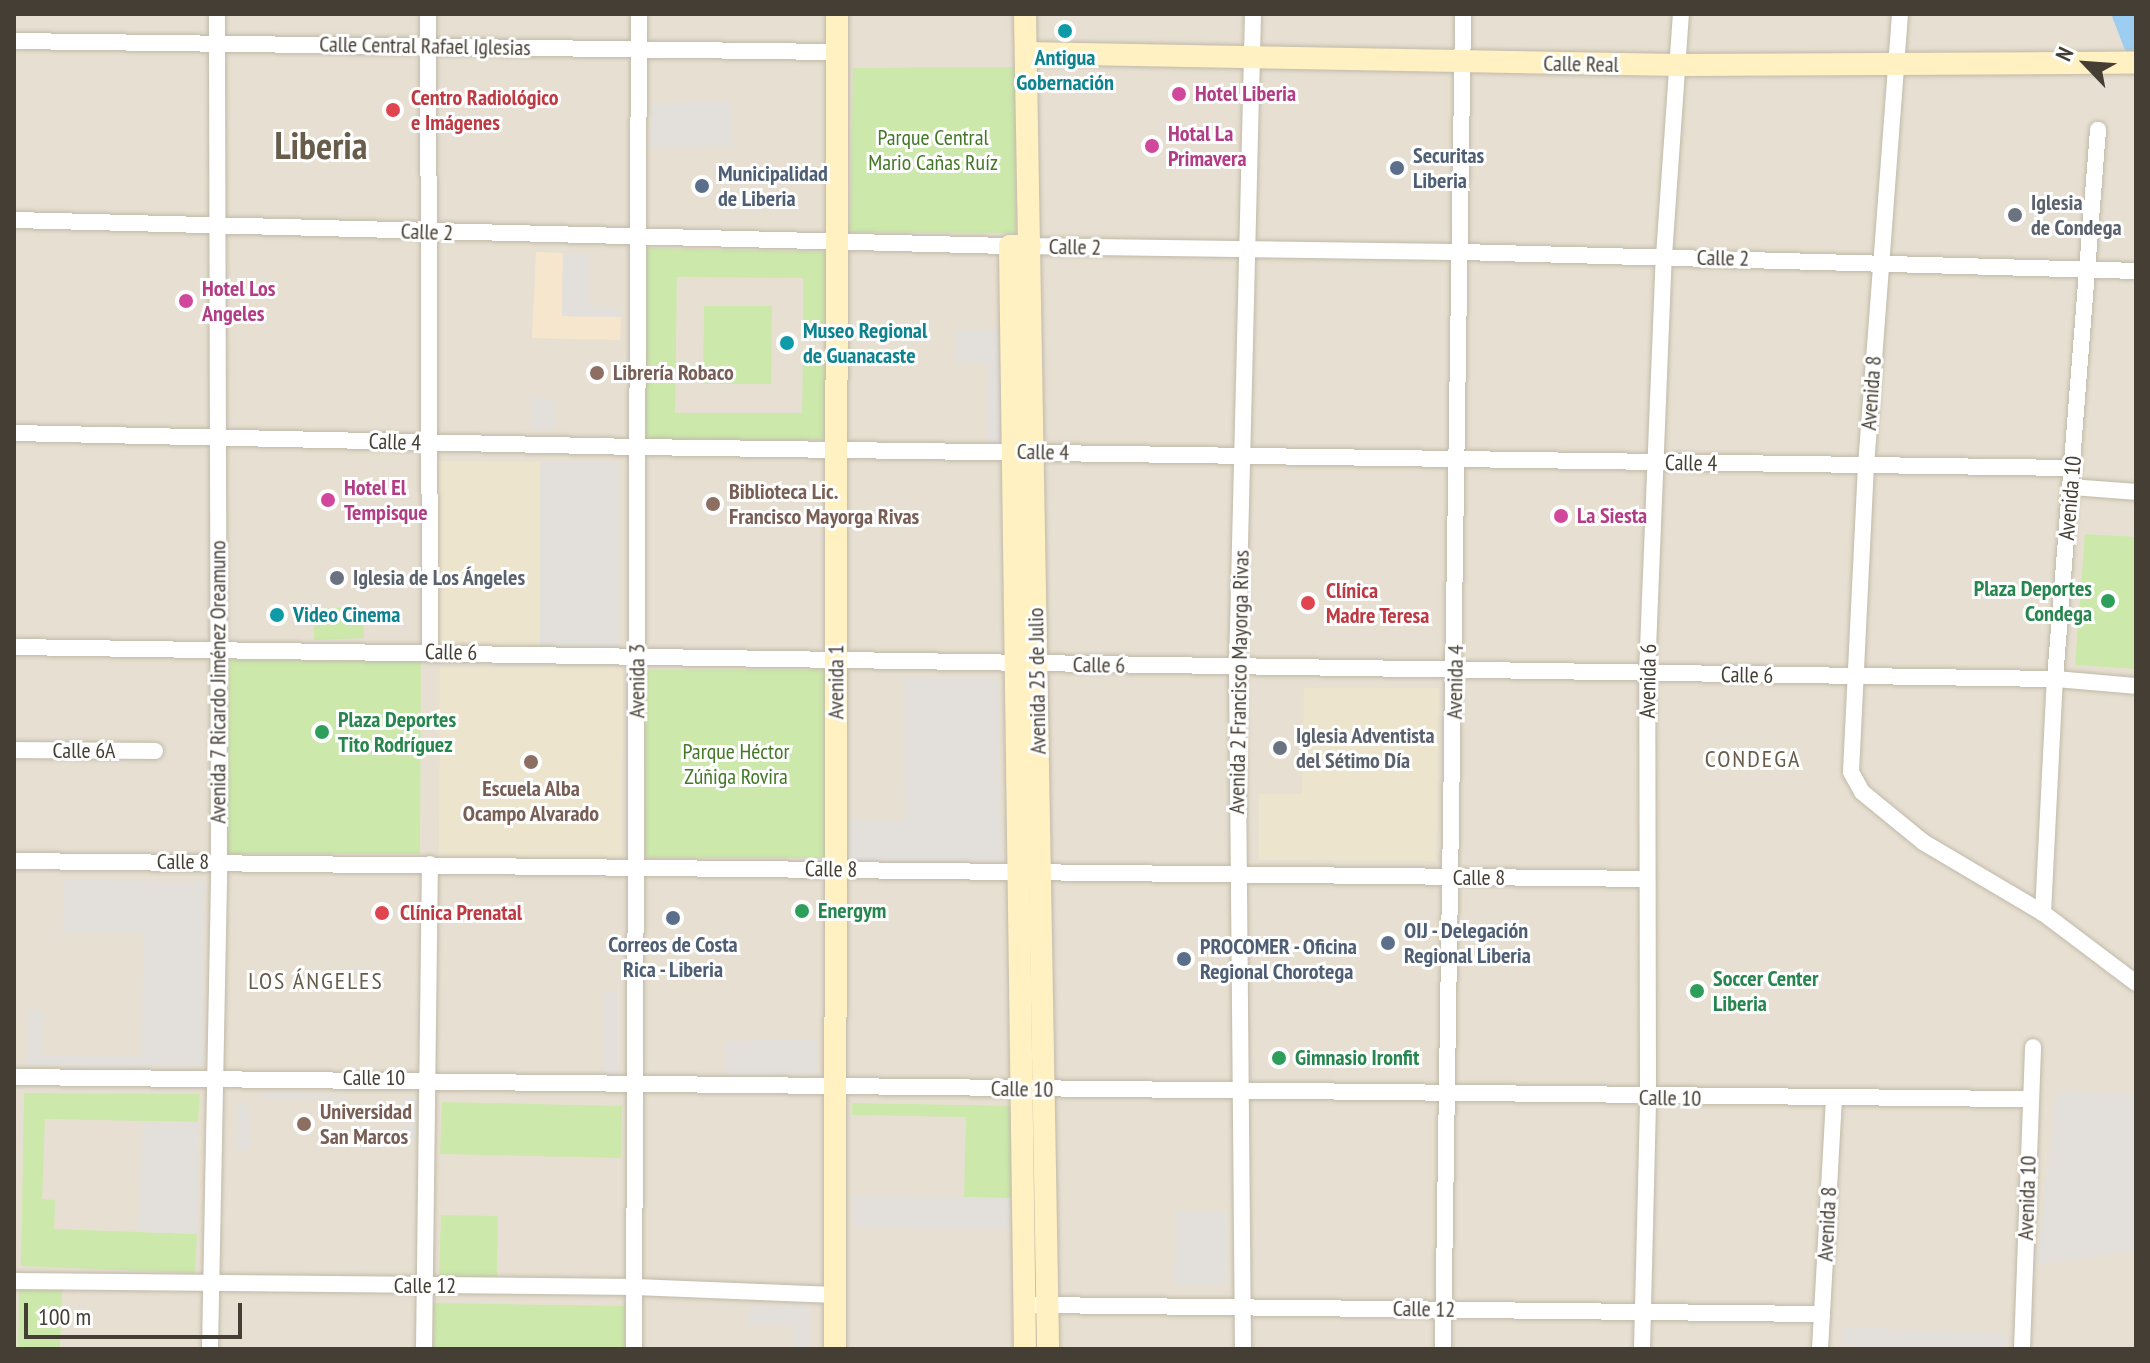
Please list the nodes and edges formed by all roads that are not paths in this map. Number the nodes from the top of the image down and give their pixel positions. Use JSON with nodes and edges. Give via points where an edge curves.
{"nodes":[{"id":1,"x":217,"y":14,"type":"edge"},
{"id":2,"x":428,"y":14,"type":"edge"},
{"id":3,"x":639,"y":14,"type":"edge"},
{"id":4,"x":837,"y":14,"type":"edge"},
{"id":5,"x":1025,"y":14,"type":"edge"},
{"id":6,"x":1253,"y":14,"type":"edge"},
{"id":7,"x":1463,"y":14,"type":"edge"},
{"id":8,"x":1681,"y":14,"type":"edge"},
{"id":9,"x":1900,"y":14,"type":"edge"},
{"id":10,"x":14,"y":41,"type":"edge"},
{"id":11,"x":217,"y":44,"type":"junction"},
{"id":12,"x":428,"y":46,"type":"junction"},
{"id":13,"x":639,"y":48,"type":"junction"},
{"id":14,"x":837,"y":52,"type":"junction"},
{"id":15,"x":1026,"y":53,"type":"junction"},
{"id":16,"x":1252,"y":60,"type":"junction"},
{"id":17,"x":1462,"y":62,"type":"junction"},
{"id":18,"x":2128,"y":63,"type":"edge"},
{"id":19,"x":1679,"y":65,"type":"junction"},
{"id":20,"x":1896,"y":66,"type":"junction"},
{"id":21,"x":2098,"y":130,"type":"dead end"},
{"id":22,"x":14,"y":220,"type":"edge"},
{"id":23,"x":216,"y":226,"type":"junction"},
{"id":24,"x":429,"y":232,"type":"junction"},
{"id":25,"x":638,"y":238,"type":"junction"},
{"id":26,"x":837,"y":244,"type":"junction"},
{"id":27,"x":1020,"y":246,"type":"junction"},
{"id":28,"x":1247,"y":249,"type":"junction"},
{"id":29,"x":1462,"y":252,"type":"junction"},
{"id":30,"x":1664,"y":256,"type":"junction"},
{"id":31,"x":1880,"y":261,"type":"junction"},
{"id":32,"x":2087,"y":267,"type":"junction"},
{"id":33,"x":2136,"y":271,"type":"edge"},
{"id":34,"x":14,"y":433,"type":"edge"},
{"id":35,"x":216,"y":435,"type":"junction"},
{"id":36,"x":429,"y":444,"type":"junction"},
{"id":37,"x":637,"y":447,"type":"junction"},
{"id":38,"x":836,"y":450,"type":"junction"},
{"id":39,"x":1023,"y":451,"type":"junction"},
{"id":40,"x":1242,"y":457,"type":"junction"},
{"id":41,"x":1458,"y":460,"type":"junction"},
{"id":42,"x":1654,"y":462,"type":"junction"},
{"id":43,"x":1866,"y":465,"type":"junction"},
{"id":44,"x":2073,"y":468,"type":"junction"},
{"id":45,"x":2071,"y":487,"type":"junction"},
{"id":46,"x":2136,"y":492,"type":"edge"},
{"id":47,"x":14,"y":647,"type":"edge"},
{"id":48,"x":217,"y":647,"type":"junction"},
{"id":49,"x":430,"y":652,"type":"junction"},
{"id":50,"x":637,"y":656,"type":"junction"},
{"id":51,"x":836,"y":662,"type":"junction"},
{"id":52,"x":1026,"y":664,"type":"junction"},
{"id":53,"x":1237,"y":668,"type":"junction"},
{"id":54,"x":1455,"y":671,"type":"junction"},
{"id":55,"x":1647,"y":674,"type":"junction"},
{"id":56,"x":1855,"y":676,"type":"junction"},
{"id":57,"x":2055,"y":679,"type":"junction"},
{"id":58,"x":2136,"y":686,"type":"edge"},
{"id":59,"x":14,"y":750,"type":"edge"},
{"id":60,"x":155,"y":751,"type":"dead end"},
{"id":61,"x":14,"y":861,"type":"edge"},
{"id":62,"x":219,"y":862,"type":"junction"},
{"id":63,"x":430,"y":864,"type":"junction"},
{"id":64,"x":636,"y":866,"type":"junction"},
{"id":65,"x":836,"y":869,"type":"junction"},
{"id":66,"x":1030,"y":874,"type":"junction"},
{"id":67,"x":1237,"y":876,"type":"junction"},
{"id":68,"x":1451,"y":878,"type":"junction"},
{"id":69,"x":1647,"y":879,"type":"junction"},
{"id":70,"x":2043,"y":913,"type":"junction"},
{"id":71,"x":2136,"y":983,"type":"edge"},
{"id":72,"x":2033,"y":1047,"type":"dead end"},
{"id":73,"x":14,"y":1077,"type":"edge"},
{"id":74,"x":427,"y":1078,"type":"junction"},
{"id":75,"x":214,"y":1080,"type":"junction"},
{"id":76,"x":635,"y":1083,"type":"junction"},
{"id":77,"x":835,"y":1086,"type":"junction"},
{"id":78,"x":1033,"y":1090,"type":"junction"},
{"id":79,"x":1244,"y":1091,"type":"junction"},
{"id":80,"x":1448,"y":1093,"type":"junction"},
{"id":81,"x":1648,"y":1097,"type":"junction"},
{"id":82,"x":2030,"y":1099,"type":"junction"},
{"id":83,"x":1834,"y":1100,"type":"junction"},
{"id":84,"x":14,"y":1281,"type":"edge"},
{"id":85,"x":210,"y":1283,"type":"junction"},
{"id":86,"x":424,"y":1287,"type":"junction"},
{"id":87,"x":635,"y":1287,"type":"junction"},
{"id":88,"x":835,"y":1295,"type":"junction"},
{"id":89,"x":1244,"y":1303,"type":"junction"},
{"id":90,"x":1037,"y":1305,"type":"junction"},
{"id":91,"x":1444,"y":1309,"type":"junction"},
{"id":92,"x":1642,"y":1310,"type":"junction"},
{"id":93,"x":1822,"y":1314,"type":"junction"},
{"id":94,"x":210,"y":1349,"type":"edge"},
{"id":95,"x":424,"y":1349,"type":"edge"},
{"id":96,"x":634,"y":1349,"type":"edge"},
{"id":97,"x":835,"y":1349,"type":"edge"},
{"id":98,"x":1025,"y":1349,"type":"edge"},
{"id":99,"x":1048,"y":1349,"type":"edge"},
{"id":100,"x":1243,"y":1349,"type":"edge"},
{"id":101,"x":1443,"y":1349,"type":"edge"},
{"id":102,"x":1642,"y":1349,"type":"edge"},
{"id":103,"x":1820,"y":1349,"type":"edge"},
{"id":104,"x":2022,"y":1349,"type":"edge"}],
"edges":[{"from":1,"to":11,"type":"street","name":"Avenida 7 Ricardo Jiménez Oreamuno"},
{"from":2,"to":12,"type":"street"},
{"from":3,"to":13,"type":"street","name":"Avenida 3"},
{"from":4,"to":14,"type":"street","name":"Avenida 1"},
{"from":5,"to":15,"type":"street","name":"Avenida 25 de Julio"},
{"from":6,"to":16,"type":"street","name":"Avenida 2 Francisco Mayorga Rivas"},
{"from":7,"to":17,"type":"street","name":"Avenida 4"},
{"from":8,"to":19,"type":"street","name":"Avenida 6"},
{"from":9,"to":20,"type":"street","name":"Avenida 8"},
{"from":10,"to":11,"type":"street","name":"Calle Central Rafael Iglesias"},
{"from":11,"to":12,"type":"street","name":"Calle Central Rafael Iglesias"},
{"from":11,"to":23,"type":"street","name":"Avenida 7 Ricardo Jiménez Oreamuno"},
{"from":12,"to":13,"type":"street","name":"Calle Central Rafael Iglesias"},
{"from":12,"to":24,"type":"street"},
{"from":13,"to":14,"type":"street","name":"Calle Central Rafael Iglesias"},
{"from":13,"to":25,"type":"street","name":"Avenida 3"},
{"from":14,"to":26,"type":"street","name":"Avenida 1"},
{"from":15,"to":16,"type":"street","name":"Calle Real"},
{"from":15,"to":27,"type":"street","name":"Avenida 25 de Julio"},
{"from":16,"to":17,"type":"street","name":"Calle Real"},
{"from":16,"to":28,"type":"street","name":"Avenida 2 Francisco Mayorga Rivas"},
{"from":17,"to":19,"type":"street","name":"Calle Real"},
{"from":17,"to":29,"type":"street","name":"Avenida 4"},
{"from":18,"to":20,"type":"street","name":"Calle Real"},
{"from":19,"to":20,"type":"street","name":"Calle Real"},
{"from":19,"to":30,"type":"street","name":"Avenida 6"},
{"from":20,"to":31,"type":"street","name":"Avenida 8"},
{"from":21,"to":32,"type":"street","name":"Avenida 10"},
{"from":22,"to":23,"type":"street","name":"Calle 2"},
{"from":23,"to":24,"type":"street","name":"Calle 2"},
{"from":23,"to":35,"type":"street","name":"Avenida 7 Ricardo Jiménez Oreamuno"},
{"from":24,"to":25,"type":"street","name":"Calle 2"},
{"from":24,"to":36,"type":"street"},
{"from":25,"to":26,"type":"street","name":"Calle 2"},
{"from":25,"to":37,"type":"street","name":"Avenida 3"},
{"from":26,"to":27,"type":"street","name":"Calle 2"},
{"from":26,"to":38,"type":"street","name":"Avenida 1"},
{"from":27,"to":28,"type":"street","name":"Calle 2"},
{"from":27,"to":39,"type":"street","name":"Avenida 25 de Julio"},
{"from":28,"to":29,"type":"street","name":"Calle 2"},
{"from":28,"to":40,"type":"street","name":"Avenida 2 Francisco Mayorga Rivas"},
{"from":29,"to":30,"type":"street","name":"Calle 2"},
{"from":29,"to":41,"type":"street","name":"Avenida 4"},
{"from":30,"to":31,"type":"street","name":"Calle 2"},
{"from":30,"to":42,"type":"street","name":"Avenida 6"},
{"from":31,"to":32,"type":"street","name":"Calle 2"},
{"from":31,"to":43,"type":"street","name":"Avenida 8"},
{"from":32,"to":33,"type":"street","name":"Calle 2"},
{"from":32,"to":44,"type":"street","name":"Avenida 10"},
{"from":34,"to":35,"type":"street","name":"Calle 4"},
{"from":35,"to":36,"type":"street","name":"Calle 4"},
{"from":35,"to":48,"type":"street","name":"Avenida 7 Ricardo Jiménez Oreamuno"},
{"from":36,"to":37,"type":"street","name":"Calle 4"},
{"from":36,"to":49,"type":"street"},
{"from":37,"to":38,"type":"street","name":"Calle 4"},
{"from":37,"to":50,"type":"street","name":"Avenida 3"},
{"from":38,"to":39,"type":"street","name":"Calle 4"},
{"from":38,"to":51,"type":"street","name":"Avenida 1"},
{"from":39,"to":40,"type":"street","name":"Calle 4"},
{"from":39,"to":52,"type":"street","name":"Avenida 25 de Julio"},
{"from":40,"to":41,"type":"street","name":"Calle 4"},
{"from":40,"to":53,"type":"street","name":"Avenida 2 Francisco Mayorga Rivas"},
{"from":41,"to":42,"type":"street","name":"Calle 4"},
{"from":41,"to":54,"type":"street","name":"Avenida 4"},
{"from":42,"to":43,"type":"street","name":"Calle 4"},
{"from":42,"to":55,"type":"street","name":"Avenida 6"},
{"from":43,"to":44,"type":"street","name":"Calle 4"},
{"from":43,"to":56,"type":"street","name":"Avenida 8"},
{"from":44,"to":45,"type":"street","name":"Avenida 10"},
{"from":45,"to":46,"type":"street"},
{"from":45,"to":57,"type":"street","name":"Avenida 10"},
{"from":47,"to":48,"type":"street","name":"Calle 6"},
{"from":48,"to":49,"type":"street","name":"Calle 6"},
{"from":48,"to":62,"type":"street","name":"Avenida 7 Ricardo Jiménez Oreamuno"},
{"from":49,"to":50,"type":"street","name":"Calle 6"},
{"from":50,"to":51,"type":"street","name":"Calle 6"},
{"from":50,"to":64,"type":"street","name":"Avenida 3"},
{"from":51,"to":52,"type":"street","name":"Calle 6"},
{"from":51,"to":65,"type":"street","name":"Avenida 1"},
{"from":52,"to":53,"type":"street","name":"Calle 6"},
{"from":52,"to":66,"type":"street","name":"Avenida 25 de Julio"},
{"from":53,"to":54,"type":"street","name":"Calle 6"},
{"from":53,"to":67,"type":"street","name":"Avenida 2 Francisco Mayorga Rivas"},
{"from":54,"to":55,"type":"street","name":"Calle 6"},
{"from":54,"to":68,"type":"street","name":"Avenida 4"},
{"from":55,"to":56,"type":"street","name":"Calle 6"},
{"from":55,"to":69,"type":"street","name":"Avenida 6"},
{"from":56,"to":57,"type":"street","name":"Calle 6"},
{"from":56,"to":70,"type":"street","name":"Avenida 8","via":[[1851,772],[1862,792],[1923,842]]},
{"from":57,"to":58,"type":"street","name":"Calle 6"},
{"from":57,"to":70,"type":"street","name":"Avenida 10"},
{"from":59,"to":60,"type":"street","name":"Calle 6A"},
{"from":61,"to":62,"type":"street","name":"Calle 8"},
{"from":62,"to":63,"type":"street","name":"Calle 8"},
{"from":62,"to":75,"type":"street","name":"Avenida 7 Ricardo Jiménez Oreamuno"},
{"from":63,"to":64,"type":"street","name":"Calle 8"},
{"from":63,"to":74,"type":"street"},
{"from":64,"to":65,"type":"street","name":"Calle 8"},
{"from":64,"to":76,"type":"street","name":"Avenida 3"},
{"from":65,"to":66,"type":"street","name":"Calle 8"},
{"from":65,"to":77,"type":"street","name":"Avenida 1"},
{"from":66,"to":67,"type":"street","name":"Calle 8"},
{"from":66,"to":78,"type":"street","name":"Avenida 25 de Julio"},
{"from":67,"to":68,"type":"street","name":"Calle 8"},
{"from":67,"to":79,"type":"street","name":"Avenida 2 Francisco Mayorga Rivas"},
{"from":68,"to":69,"type":"street","name":"Calle 8"},
{"from":68,"to":80,"type":"street","name":"Avenida 4"},
{"from":69,"to":81,"type":"street","name":"Avenida 6"},
{"from":70,"to":71,"type":"street"},
{"from":72,"to":82,"type":"street","name":"Avenida 10"},
{"from":73,"to":75,"type":"street","name":"Calle 10"},
{"from":74,"to":75,"type":"street","name":"Calle 10"},
{"from":74,"to":76,"type":"street","name":"Calle 10"},
{"from":74,"to":86,"type":"street"},
{"from":75,"to":85,"type":"street","name":"Avenida 7 Ricardo Jiménez Oreamuno"},
{"from":76,"to":77,"type":"street","name":"Calle 10"},
{"from":76,"to":87,"type":"street","name":"Avenida 3"},
{"from":77,"to":78,"type":"street","name":"Calle 10"},
{"from":77,"to":88,"type":"street","name":"Avenida 1"},
{"from":78,"to":79,"type":"street","name":"Calle 10"},
{"from":78,"to":90,"type":"street","name":"Avenida 25 de Julio"},
{"from":79,"to":80,"type":"street","name":"Calle 10"},
{"from":79,"to":89,"type":"street","name":"Avenida 2 Francisco Mayorga Rivas"},
{"from":80,"to":81,"type":"street","name":"Calle 10"},
{"from":80,"to":91,"type":"street","name":"Avenida 4"},
{"from":81,"to":83,"type":"street","name":"Calle 10"},
{"from":81,"to":92,"type":"street","name":"Avenida 6"},
{"from":82,"to":83,"type":"street","name":"Calle 10"},
{"from":82,"to":104,"type":"street","name":"Avenida 10"},
{"from":83,"to":93,"type":"street","name":"Avenida 8"},
{"from":84,"to":85,"type":"street","name":"Calle 12"},
{"from":85,"to":86,"type":"street","name":"Calle 12"},
{"from":85,"to":94,"type":"street","name":"Avenida 7 Ricardo Jiménez Oreamuno"},
{"from":86,"to":87,"type":"street","name":"Calle 12"},
{"from":86,"to":95,"type":"street"},
{"from":87,"to":88,"type":"street","name":"Calle 12"},
{"from":87,"to":96,"type":"street","name":"Avenida 3"},
{"from":88,"to":97,"type":"street","name":"Avenida 1"},
{"from":89,"to":90,"type":"street","name":"Calle 12"},
{"from":89,"to":91,"type":"street","name":"Calle 12"},
{"from":89,"to":100,"type":"street","name":"Avenida 2 Francisco Mayorga Rivas"},
{"from":90,"to":98,"type":"street","name":"Avenida 25 de Julio"},
{"from":90,"to":99,"type":"street","name":"Avenida 25 de Julio"},
{"from":91,"to":92,"type":"street","name":"Calle 12"},
{"from":91,"to":101,"type":"street","name":"Avenida 4"},
{"from":92,"to":93,"type":"street","name":"Calle 12"},
{"from":92,"to":102,"type":"street","name":"Avenida 6"},
{"from":93,"to":103,"type":"street","name":"Avenida 8"}]}
